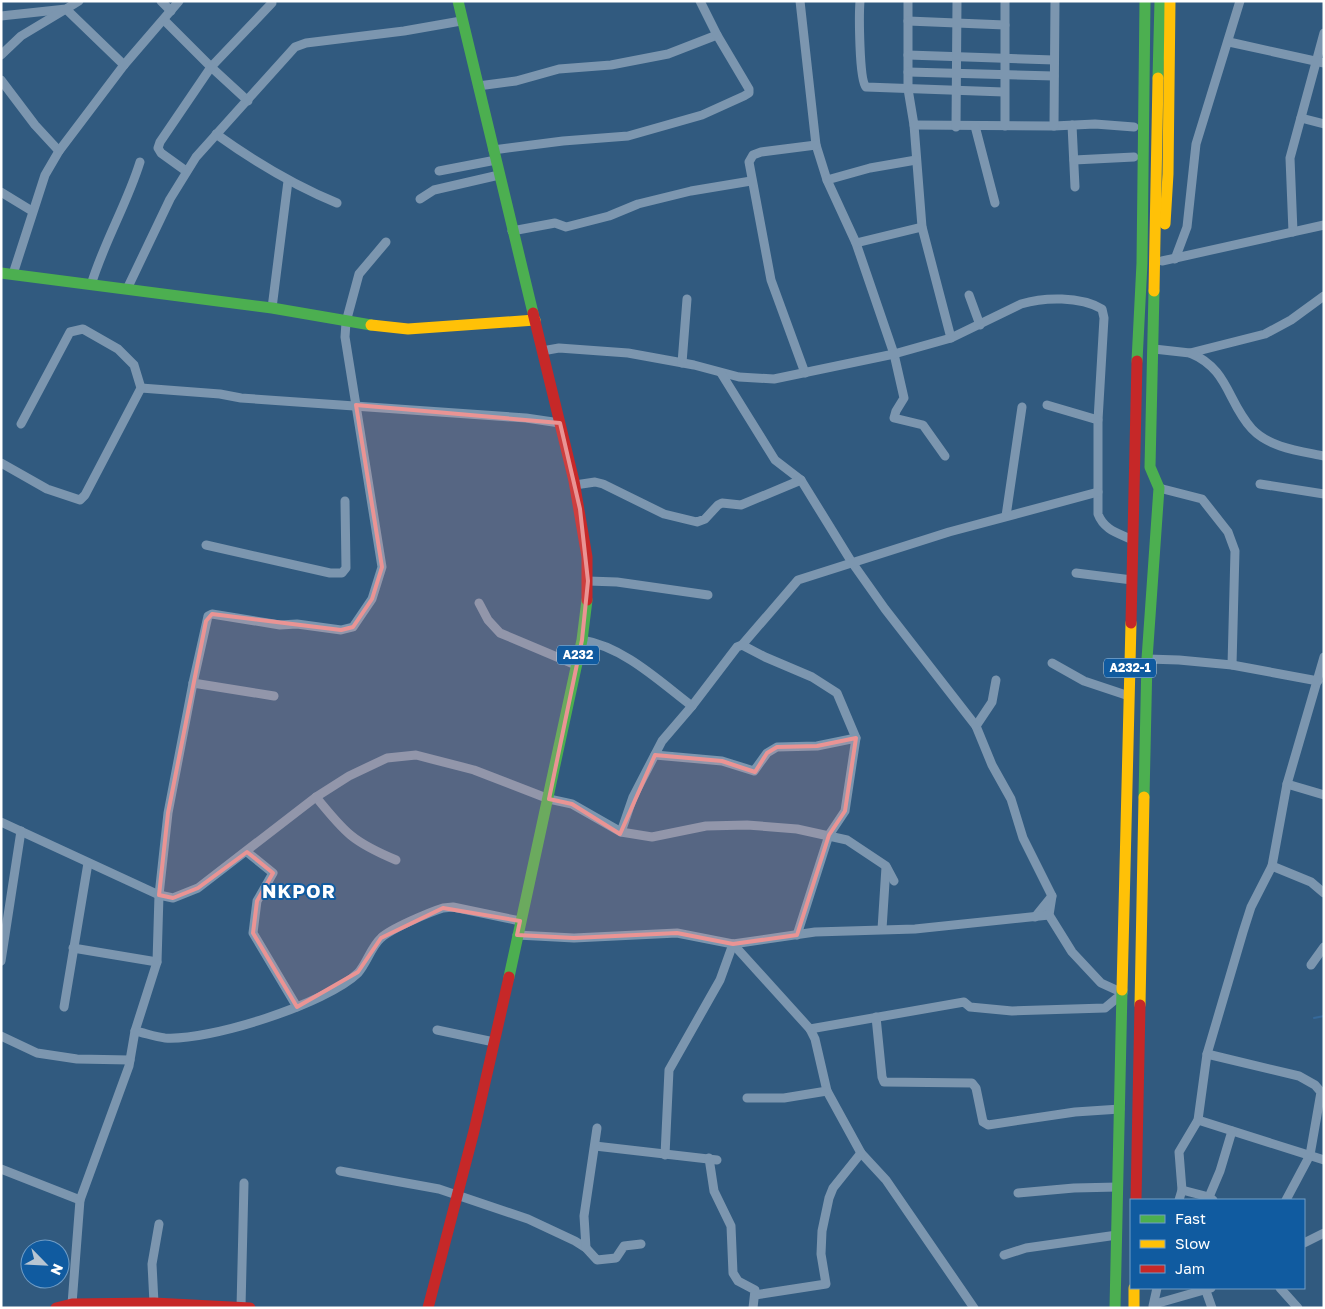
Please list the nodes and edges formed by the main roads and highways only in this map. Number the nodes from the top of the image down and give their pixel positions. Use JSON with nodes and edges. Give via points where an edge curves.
{"nodes":[{"id":1,"x":458,"y":1,"type":"edge"},
{"id":2,"x":1135,"y":1,"type":"edge"},
{"id":3,"x":1145,"y":1,"type":"edge"},
{"id":4,"x":1160,"y":1,"type":"edge"},
{"id":5,"x":1170,"y":1,"type":"edge"},
{"id":6,"x":1,"y":273,"type":"edge"},
{"id":7,"x":535,"y":320,"type":"junction"},
{"id":8,"x":1153,"y":353,"type":"junction"},
{"id":9,"x":1137,"y":358,"type":"junction"},
{"id":10,"x":1136,"y":1199,"type":"edge"},
{"id":11,"x":1134,"y":1289,"type":"edge"},
{"id":12,"x":209,"y":1307,"type":"edge"},
{"id":13,"x":246,"y":1307,"type":"edge"},
{"id":14,"x":56,"y":1308,"type":"edge"},
{"id":15,"x":428,"y":1308,"type":"edge"},
{"id":16,"x":1116,"y":1308,"type":"edge"},
{"id":17,"x":1134,"y":1308,"type":"edge"}],
"edges":[{"from":1,"to":7,"type":"main road","number":"A232"},
{"from":2,"to":9,"type":"main road","via":[[1134,285]]},
{"from":3,"to":9,"type":"main road","number":"A232-1","via":[[1142,263]]},
{"from":4,"to":8,"type":"main road","number":"A232-1"},
{"from":5,"to":8,"type":"main road","via":[[1168,174]]},
{"from":6,"to":7,"type":"main road","via":[[408,329]]},
{"from":7,"to":15,"type":"main road","number":"A232","via":[[575,485],[585,542],[588,580],[582,640],[494,1042]]},
{"from":8,"to":10,"type":"main road","number":"A232-1","via":[[1150,467],[1159,488],[1147,660]]},
{"from":9,"to":16,"type":"main road","number":"A232-1"},
{"from":11,"to":17,"type":"main road"},
{"from":12,"to":13,"type":"main road"},
{"from":12,"to":14,"type":"main road","via":[[154,1303],[72,1304]]}]}
